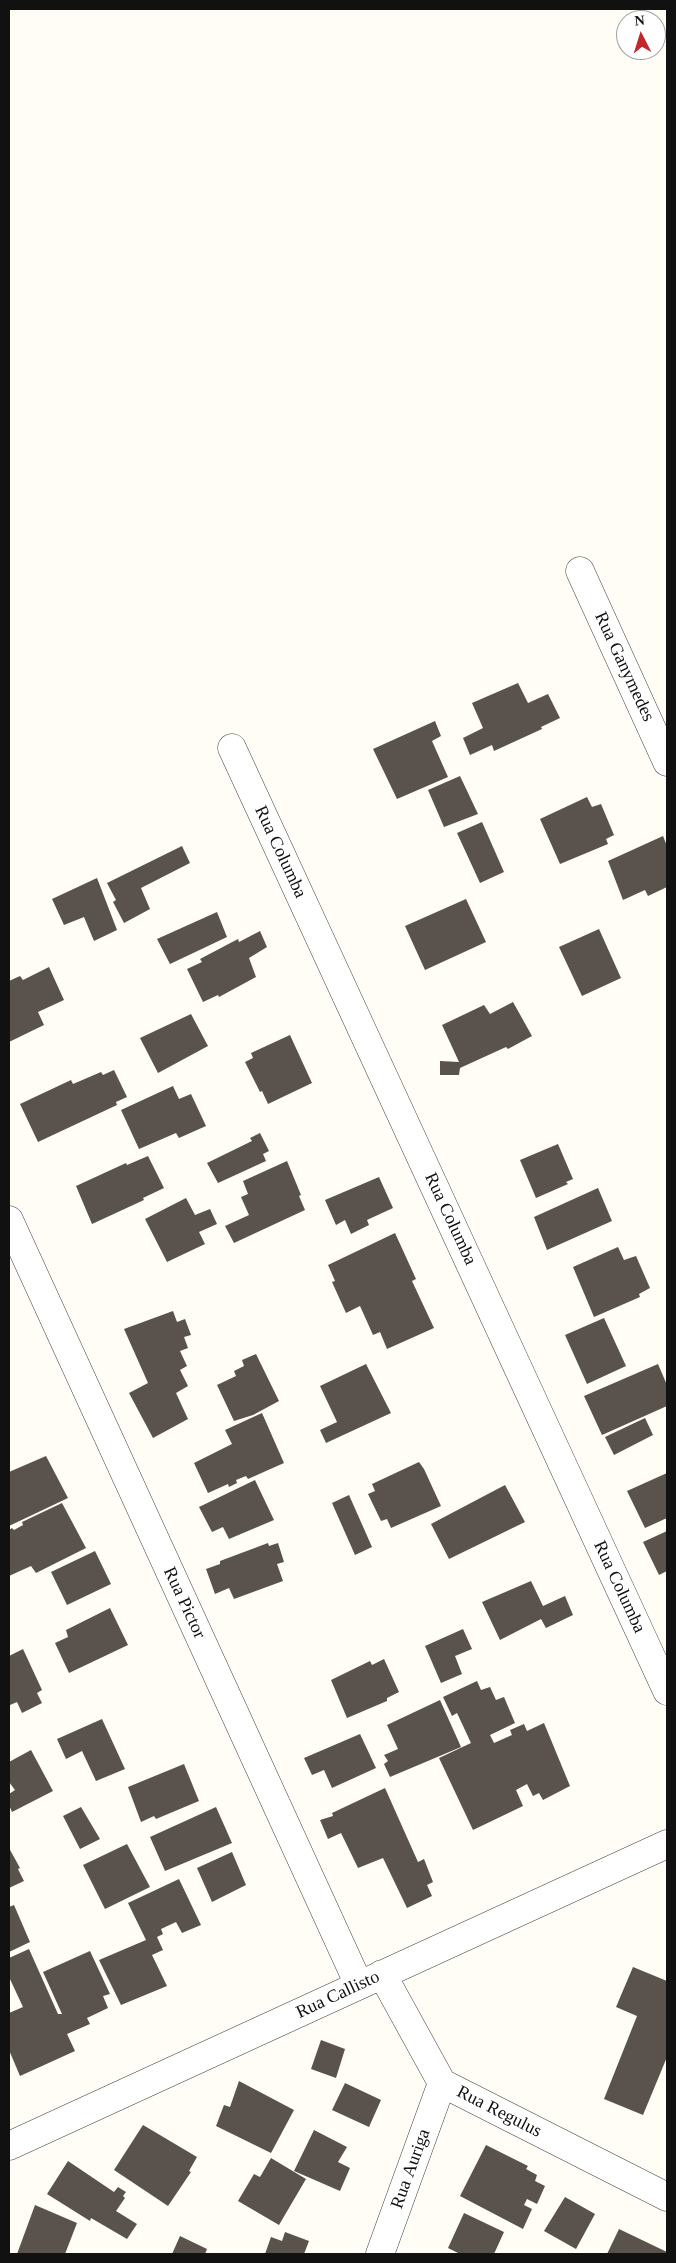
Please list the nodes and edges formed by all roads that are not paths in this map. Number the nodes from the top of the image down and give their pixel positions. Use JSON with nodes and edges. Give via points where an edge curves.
{"nodes":[{"id":1,"x":580,"y":571,"type":"dead end"},
{"id":2,"x":232,"y":748,"type":"dead end"},
{"id":3,"x":667,"y":762,"type":"edge"},
{"id":4,"x":9,"y":1220,"type":"edge"},
{"id":5,"x":667,"y":1691,"type":"edge"},
{"id":6,"x":667,"y":1844,"type":"edge"},
{"id":7,"x":371,"y":1980,"type":"junction"},
{"id":8,"x":442,"y":2083,"type":"junction"},
{"id":9,"x":9,"y":2146,"type":"edge"},
{"id":10,"x":667,"y":2197,"type":"edge"},
{"id":11,"x":380,"y":2254,"type":"edge"}],
"edges":[{"from":1,"to":3,"type":"street","name":"Rua Ganymedes"},
{"from":2,"to":5,"type":"street","name":"Rua Columba"},
{"from":4,"to":7,"type":"street","name":"Rua Pictor"},
{"from":6,"to":7,"type":"street","name":"Rua Callisto"},
{"from":7,"to":8,"type":"street","name":"Rua Regulus"},
{"from":7,"to":9,"type":"street","name":"Rua Callisto"},
{"from":8,"to":10,"type":"street","name":"Rua Regulus"},
{"from":8,"to":11,"type":"street","name":"Rua Auriga"}]}
